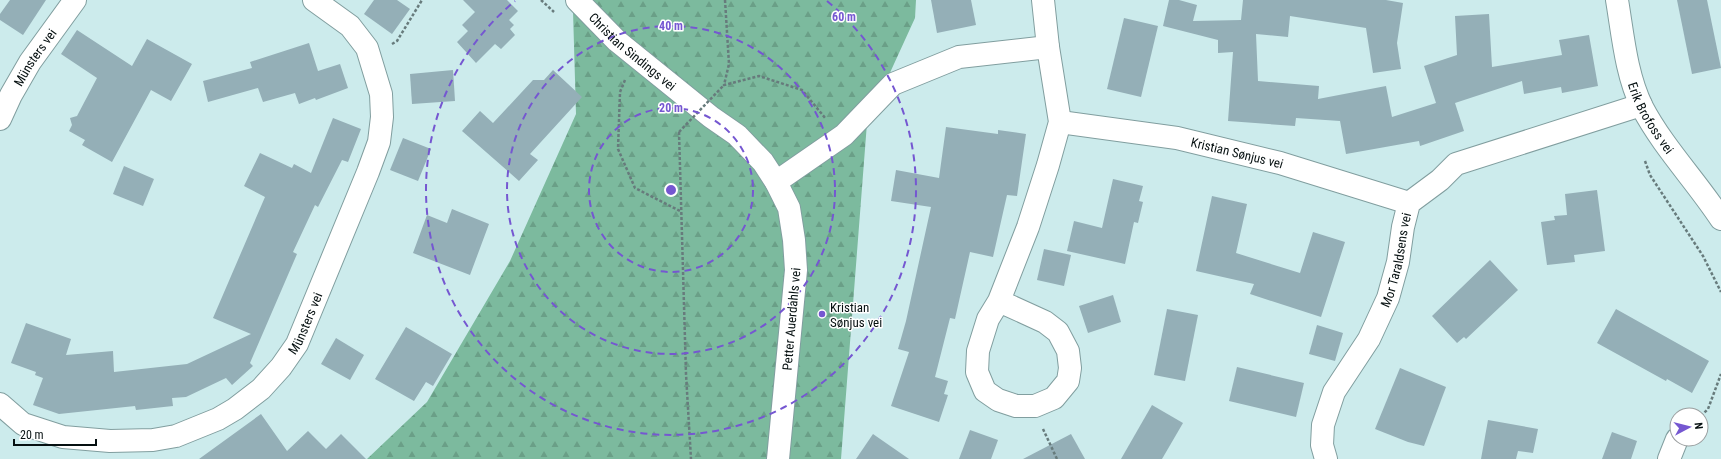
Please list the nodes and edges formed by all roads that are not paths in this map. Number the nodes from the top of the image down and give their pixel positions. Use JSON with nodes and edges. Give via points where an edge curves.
{"nodes":[{"id":1,"x":75,"y":0,"type":"edge"},
{"id":2,"x":314,"y":0,"type":"edge"},
{"id":3,"x":577,"y":0,"type":"edge"},
{"id":4,"x":1043,"y":0,"type":"edge"},
{"id":5,"x":1617,"y":0,"type":"edge"},
{"id":6,"x":1048,"y":47,"type":"junction"},
{"id":7,"x":1641,"y":105,"type":"junction"},
{"id":8,"x":0,"y":119,"type":"edge"},
{"id":9,"x":1060,"y":122,"type":"junction"},
{"id":10,"x":776,"y":182,"type":"junction"},
{"id":11,"x":1409,"y":203,"type":"junction"},
{"id":12,"x":1721,"y":219,"type":"edge"},
{"id":13,"x":999,"y":301,"type":"junction"},
{"id":14,"x":0,"y":404,"type":"edge"},
{"id":15,"x":1674,"y":447,"type":"edge"},
{"id":16,"x":778,"y":459,"type":"edge"},
{"id":17,"x":1326,"y":459,"type":"edge"},
{"id":18,"x":1669,"y":459,"type":"edge"}],
"edges":[{"from":1,"to":8,"type":"street","name":"Münsters vei","via":[[30,62]]},
{"from":2,"to":14,"type":"street","name":"Münsters vei","via":[[350,26],[367,48],[381,94],[382,117],[379,142],[366,179],[297,344],[281,367],[261,389],[218,419],[176,436],[153,440],[63,437],[23,424]]},
{"from":3,"to":10,"type":"street","name":"Christian Sindings vei","via":[[617,40],[711,117],[738,135],[763,162]]},
{"from":4,"to":6,"type":"street"},
{"from":5,"to":7,"type":"street","name":"Erik Brofoss vei","via":[[1628,68]]},
{"from":6,"to":9,"type":"street"},
{"from":6,"to":10,"type":"street","via":[[959,57],[893,84],[844,135]]},
{"from":7,"to":11,"type":"street","name":"Mor Taraldsens vei","via":[[1456,164],[1440,180]]},
{"from":7,"to":12,"type":"street","name":"Erik Brofoss vei","via":[[1656,131]]},
{"from":9,"to":11,"type":"street","name":"Kristian Sønjus vei","via":[[1176,138],[1280,163]]},
{"from":9,"to":13,"type":"street","via":[[1028,227]]},
{"from":10,"to":16,"type":"street","name":"Petter Auerdahls vei","via":[[789,208],[796,270]]},
{"from":11,"to":17,"type":"street","name":"Mor Taraldsens vei","via":[[1388,298],[1369,339],[1334,392],[1325,418],[1322,445]]},
{"from":13,"to":13,"type":"street","via":[[988,319],[978,351],[977,372],[985,391],[998,400],[1016,406],[1035,406],[1054,398],[1068,381],[1070,368],[1068,351],[1058,332],[1045,322]]},
{"from":15,"to":18,"type":"street"}]}
